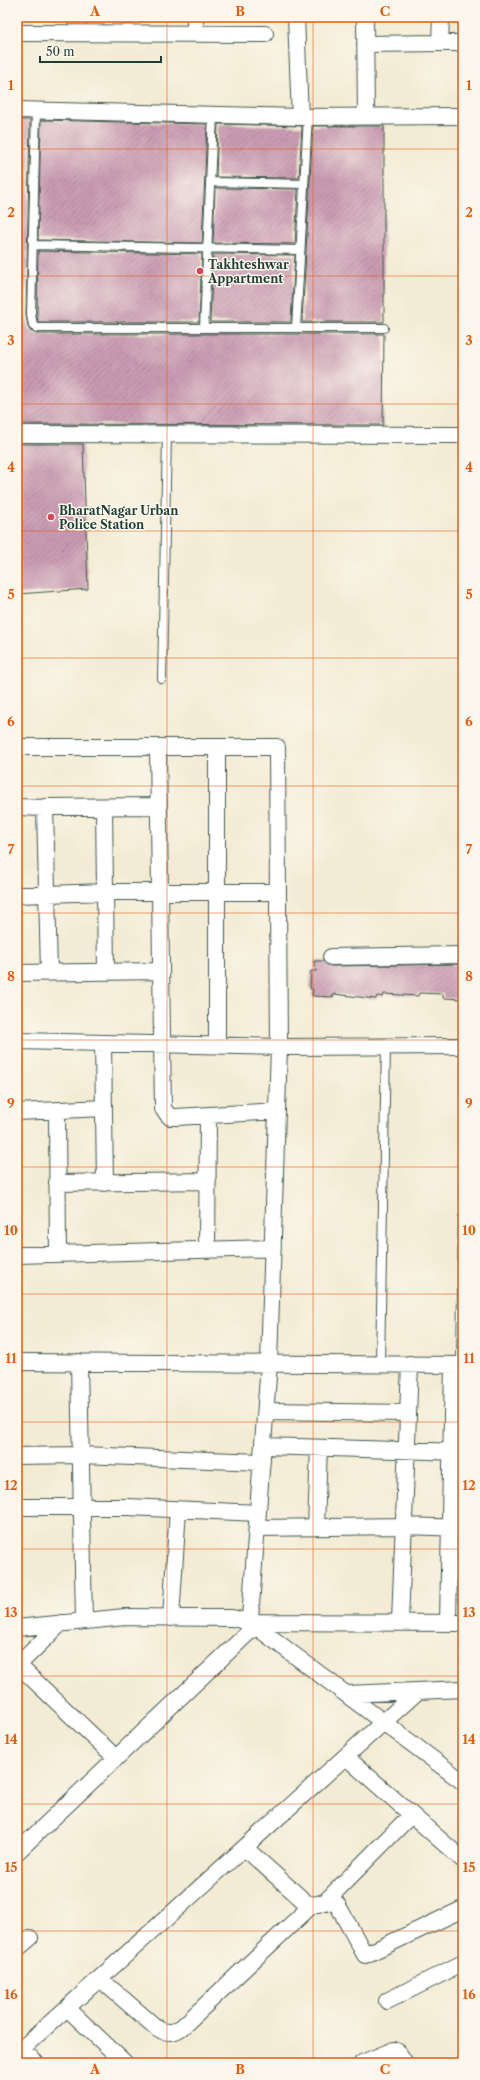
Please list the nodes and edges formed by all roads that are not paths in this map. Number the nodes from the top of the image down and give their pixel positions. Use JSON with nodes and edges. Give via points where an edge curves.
{"nodes":[{"id":1,"x":195,"y":17,"type":"edge"},
{"id":2,"x":296,"y":17,"type":"edge"},
{"id":3,"x":365,"y":17,"type":"edge"},
{"id":4,"x":441,"y":17,"type":"edge"},
{"id":5,"x":17,"y":33,"type":"edge"},
{"id":6,"x":195,"y":34,"type":"junction"},
{"id":7,"x":265,"y":34,"type":"dead end"},
{"id":8,"x":440,"y":43,"type":"junction"},
{"id":9,"x":463,"y":43,"type":"edge"},
{"id":10,"x":365,"y":44,"type":"junction"},
{"id":11,"x":17,"y":110,"type":"edge"},
{"id":12,"x":36,"y":111,"type":"junction"},
{"id":13,"x":213,"y":115,"type":"junction"},
{"id":14,"x":304,"y":116,"type":"junction"},
{"id":15,"x":366,"y":116,"type":"junction"},
{"id":16,"x":463,"y":116,"type":"edge"},
{"id":17,"x":211,"y":182,"type":"junction"},
{"id":18,"x":304,"y":184,"type":"junction"},
{"id":19,"x":33,"y":245,"type":"junction"},
{"id":20,"x":208,"y":248,"type":"junction"},
{"id":21,"x":300,"y":250,"type":"junction"},
{"id":22,"x":204,"y":328,"type":"junction"},
{"id":23,"x":296,"y":328,"type":"junction"},
{"id":24,"x":384,"y":328,"type":"dead end"},
{"id":25,"x":17,"y":434,"type":"edge"},
{"id":26,"x":167,"y":434,"type":"junction"},
{"id":27,"x":463,"y":435,"type":"edge"},
{"id":28,"x":162,"y":680,"type":"dead end"},
{"id":29,"x":17,"y":747,"type":"edge"},
{"id":30,"x":158,"y":747,"type":"junction"},
{"id":31,"x":217,"y":747,"type":"junction"},
{"id":32,"x":104,"y":806,"type":"junction"},
{"id":33,"x":159,"y":806,"type":"junction"},
{"id":34,"x":17,"y":807,"type":"edge"},
{"id":35,"x":45,"y":808,"type":"junction"},
{"id":36,"x":105,"y":892,"type":"junction"},
{"id":37,"x":160,"y":892,"type":"junction"},
{"id":38,"x":217,"y":892,"type":"junction"},
{"id":39,"x":278,"y":892,"type":"junction"},
{"id":40,"x":17,"y":894,"type":"edge"},
{"id":41,"x":47,"y":894,"type":"junction"},
{"id":42,"x":463,"y":955,"type":"edge"},
{"id":43,"x":331,"y":957,"type":"dead end"},
{"id":44,"x":106,"y":972,"type":"junction"},
{"id":45,"x":161,"y":972,"type":"junction"},
{"id":46,"x":17,"y":973,"type":"edge"},
{"id":47,"x":49,"y":973,"type":"junction"},
{"id":48,"x":17,"y":1041,"type":"edge"},
{"id":49,"x":103,"y":1043,"type":"junction"},
{"id":50,"x":161,"y":1044,"type":"junction"},
{"id":51,"x":217,"y":1045,"type":"junction"},
{"id":52,"x":386,"y":1046,"type":"junction"},
{"id":53,"x":463,"y":1046,"type":"edge"},
{"id":54,"x":279,"y":1047,"type":"junction"},
{"id":55,"x":104,"y":1108,"type":"junction"},
{"id":56,"x":277,"y":1111,"type":"junction"},
{"id":57,"x":17,"y":1112,"type":"edge"},
{"id":58,"x":57,"y":1112,"type":"junction"},
{"id":59,"x":208,"y":1115,"type":"junction"},
{"id":60,"x":208,"y":1181,"type":"junction"},
{"id":61,"x":57,"y":1183,"type":"junction"},
{"id":62,"x":105,"y":1183,"type":"junction"},
{"id":63,"x":463,"y":1217,"type":"edge"},
{"id":64,"x":273,"y":1248,"type":"junction"},
{"id":65,"x":207,"y":1250,"type":"junction"},
{"id":66,"x":58,"y":1254,"type":"junction"},
{"id":67,"x":17,"y":1255,"type":"edge"},
{"id":68,"x":17,"y":1362,"type":"edge"},
{"id":69,"x":79,"y":1362,"type":"junction"},
{"id":70,"x":269,"y":1363,"type":"junction"},
{"id":71,"x":380,"y":1364,"type":"junction"},
{"id":72,"x":410,"y":1364,"type":"junction"},
{"id":73,"x":459,"y":1365,"type":"edge"},
{"id":74,"x":266,"y":1411,"type":"junction"},
{"id":75,"x":408,"y":1413,"type":"junction"},
{"id":76,"x":263,"y":1446,"type":"junction"},
{"id":77,"x":319,"y":1448,"type":"junction"},
{"id":78,"x":407,"y":1450,"type":"junction"},
{"id":79,"x":457,"y":1451,"type":"edge"},
{"id":80,"x":81,"y":1455,"type":"junction"},
{"id":81,"x":17,"y":1456,"type":"edge"},
{"id":82,"x":262,"y":1462,"type":"junction"},
{"id":83,"x":17,"y":1507,"type":"edge"},
{"id":84,"x":82,"y":1507,"type":"junction"},
{"id":85,"x":178,"y":1509,"type":"junction"},
{"id":86,"x":257,"y":1521,"type":"junction"},
{"id":87,"x":404,"y":1526,"type":"junction"},
{"id":88,"x":316,"y":1528,"type":"junction"},
{"id":89,"x":457,"y":1528,"type":"edge"},
{"id":90,"x":171,"y":1618,"type":"junction"},
{"id":91,"x":84,"y":1621,"type":"junction"},
{"id":92,"x":250,"y":1622,"type":"junction"},
{"id":93,"x":400,"y":1622,"type":"junction"},
{"id":94,"x":61,"y":1623,"type":"junction"},
{"id":95,"x":455,"y":1623,"type":"edge"},
{"id":96,"x":17,"y":1628,"type":"edge"},
{"id":97,"x":18,"y":1665,"type":"edge"},
{"id":98,"x":418,"y":1691,"type":"junction"},
{"id":99,"x":461,"y":1692,"type":"edge"},
{"id":100,"x":347,"y":1694,"type":"junction"},
{"id":101,"x":385,"y":1722,"type":"junction"},
{"id":102,"x":346,"y":1757,"type":"junction"},
{"id":103,"x":116,"y":1758,"type":"junction"},
{"id":104,"x":463,"y":1782,"type":"edge"},
{"id":105,"x":412,"y":1815,"type":"junction"},
{"id":106,"x":245,"y":1848,"type":"junction"},
{"id":107,"x":17,"y":1852,"type":"edge"},
{"id":108,"x":463,"y":1860,"type":"edge"},
{"id":109,"x":318,"y":1903,"type":"junction"},
{"id":110,"x":463,"y":1909,"type":"edge"},
{"id":111,"x":30,"y":1938,"type":"dead end"},
{"id":112,"x":17,"y":1949,"type":"edge"},
{"id":113,"x":463,"y":1963,"type":"edge"},
{"id":114,"x":100,"y":1979,"type":"junction"},
{"id":115,"x":387,"y":2001,"type":"dead end"},
{"id":116,"x":67,"y":2008,"type":"junction"},
{"id":117,"x":19,"y":2051,"type":"edge"},
{"id":118,"x":36,"y":2063,"type":"edge"},
{"id":119,"x":124,"y":2063,"type":"edge"},
{"id":120,"x":362,"y":2063,"type":"edge"},
{"id":121,"x":405,"y":2063,"type":"edge"}],
"edges":[{"from":1,"to":6,"type":"street"},
{"from":2,"to":14,"type":"street"},
{"from":3,"to":10,"type":"street"},
{"from":4,"to":8,"type":"street"},
{"from":5,"to":6,"type":"street"},
{"from":6,"to":7,"type":"street"},
{"from":8,"to":9,"type":"street"},
{"from":8,"to":10,"type":"street"},
{"from":10,"to":15,"type":"street"},
{"from":11,"to":12,"type":"street"},
{"from":12,"to":13,"type":"street"},
{"from":12,"to":19,"type":"lane"},
{"from":13,"to":14,"type":"street"},
{"from":13,"to":17,"type":"lane"},
{"from":14,"to":15,"type":"street"},
{"from":14,"to":18,"type":"lane"},
{"from":15,"to":16,"type":"street"},
{"from":17,"to":18,"type":"lane"},
{"from":17,"to":20,"type":"lane"},
{"from":18,"to":21,"type":"lane"},
{"from":19,"to":20,"type":"lane"},
{"from":19,"to":22,"type":"lane","via":[[31,322],[37,328]]},
{"from":20,"to":21,"type":"lane"},
{"from":20,"to":22,"type":"lane"},
{"from":21,"to":23,"type":"lane"},
{"from":22,"to":23,"type":"lane"},
{"from":23,"to":24,"type":"lane"},
{"from":25,"to":26,"type":"street"},
{"from":26,"to":27,"type":"street"},
{"from":26,"to":28,"type":"lane"},
{"from":29,"to":30,"type":"street"},
{"from":30,"to":31,"type":"street"},
{"from":30,"to":33,"type":"street"},
{"from":31,"to":38,"type":"street"},
{"from":31,"to":39,"type":"street","via":[[277,747]]},
{"from":32,"to":33,"type":"street"},
{"from":32,"to":35,"type":"street"},
{"from":32,"to":36,"type":"street"},
{"from":33,"to":37,"type":"street"},
{"from":34,"to":35,"type":"street"},
{"from":35,"to":41,"type":"street"},
{"from":36,"to":37,"type":"street"},
{"from":36,"to":41,"type":"street"},
{"from":36,"to":44,"type":"street"},
{"from":37,"to":38,"type":"street"},
{"from":37,"to":45,"type":"street"},
{"from":38,"to":39,"type":"street"},
{"from":38,"to":51,"type":"street"},
{"from":39,"to":54,"type":"street"},
{"from":40,"to":41,"type":"street"},
{"from":41,"to":47,"type":"street"},
{"from":42,"to":43,"type":"street"},
{"from":44,"to":45,"type":"street"},
{"from":44,"to":47,"type":"street"},
{"from":45,"to":50,"type":"street"},
{"from":46,"to":47,"type":"street"},
{"from":48,"to":49,"type":"street"},
{"from":49,"to":50,"type":"street"},
{"from":49,"to":55,"type":"street"},
{"from":50,"to":51,"type":"street"},
{"from":50,"to":59,"type":"street","via":[[163,1109],[170,1117]]},
{"from":51,"to":54,"type":"street"},
{"from":52,"to":53,"type":"street"},
{"from":52,"to":54,"type":"street"},
{"from":52,"to":71,"type":"lane"},
{"from":54,"to":56,"type":"street"},
{"from":55,"to":58,"type":"street"},
{"from":55,"to":62,"type":"street"},
{"from":56,"to":59,"type":"street"},
{"from":56,"to":64,"type":"street"},
{"from":57,"to":58,"type":"street"},
{"from":58,"to":61,"type":"street"},
{"from":59,"to":60,"type":"street"},
{"from":60,"to":62,"type":"street"},
{"from":60,"to":65,"type":"street"},
{"from":61,"to":62,"type":"street"},
{"from":61,"to":66,"type":"street"},
{"from":63,"to":73,"type":"lane"},
{"from":64,"to":65,"type":"street"},
{"from":64,"to":70,"type":"street"},
{"from":65,"to":66,"type":"street"},
{"from":66,"to":67,"type":"street"},
{"from":68,"to":69,"type":"street"},
{"from":69,"to":70,"type":"street"},
{"from":69,"to":80,"type":"street"},
{"from":70,"to":71,"type":"street"},
{"from":70,"to":74,"type":"street"},
{"from":71,"to":72,"type":"street"},
{"from":72,"to":73,"type":"street"},
{"from":72,"to":75,"type":"street"},
{"from":73,"to":79,"type":"street"},
{"from":74,"to":75,"type":"street"},
{"from":74,"to":76,"type":"street"},
{"from":75,"to":78,"type":"street"},
{"from":76,"to":77,"type":"street"},
{"from":76,"to":82,"type":"street"},
{"from":77,"to":78,"type":"street"},
{"from":77,"to":88,"type":"street"},
{"from":78,"to":79,"type":"street"},
{"from":78,"to":87,"type":"street"},
{"from":79,"to":89,"type":"street"},
{"from":80,"to":81,"type":"street"},
{"from":80,"to":82,"type":"street"},
{"from":80,"to":84,"type":"street"},
{"from":82,"to":86,"type":"street"},
{"from":83,"to":84,"type":"street"},
{"from":84,"to":85,"type":"street"},
{"from":84,"to":91,"type":"street"},
{"from":85,"to":86,"type":"street"},
{"from":85,"to":90,"type":"street"},
{"from":86,"to":88,"type":"street"},
{"from":86,"to":92,"type":"street"},
{"from":87,"to":88,"type":"street"},
{"from":87,"to":89,"type":"street"},
{"from":87,"to":93,"type":"street"},
{"from":89,"to":95,"type":"street"},
{"from":90,"to":91,"type":"street","via":[[125,1617]]},
{"from":90,"to":92,"type":"street","via":[[232,1618]]},
{"from":91,"to":94,"type":"street"},
{"from":92,"to":93,"type":"street"},
{"from":92,"to":100,"type":"street"},
{"from":92,"to":103,"type":"street","via":[[249,1632]]},
{"from":93,"to":95,"type":"street"},
{"from":94,"to":96,"type":"street"},
{"from":94,"to":97,"type":"street"},
{"from":97,"to":103,"type":"street"},
{"from":98,"to":99,"type":"street"},
{"from":98,"to":100,"type":"street"},
{"from":98,"to":101,"type":"street"},
{"from":100,"to":101,"type":"street"},
{"from":101,"to":102,"type":"street"},
{"from":101,"to":104,"type":"street"},
{"from":102,"to":105,"type":"street"},
{"from":102,"to":106,"type":"street"},
{"from":103,"to":107,"type":"street"},
{"from":105,"to":108,"type":"street"},
{"from":105,"to":109,"type":"street"},
{"from":106,"to":109,"type":"street","via":[[305,1902]]},
{"from":106,"to":114,"type":"street"},
{"from":109,"to":110,"type":"street","via":[[337,1904],[365,1955]]},
{"from":109,"to":114,"type":"street","via":[[175,2032],[159,2030]]},
{"from":111,"to":112,"type":"street"},
{"from":113,"to":115,"type":"street"},
{"from":114,"to":116,"type":"street"},
{"from":116,"to":117,"type":"street"},
{"from":116,"to":119,"type":"street"},
{"from":117,"to":118,"type":"street"},
{"from":120,"to":121,"type":"street","via":[[394,2050]]}]}
